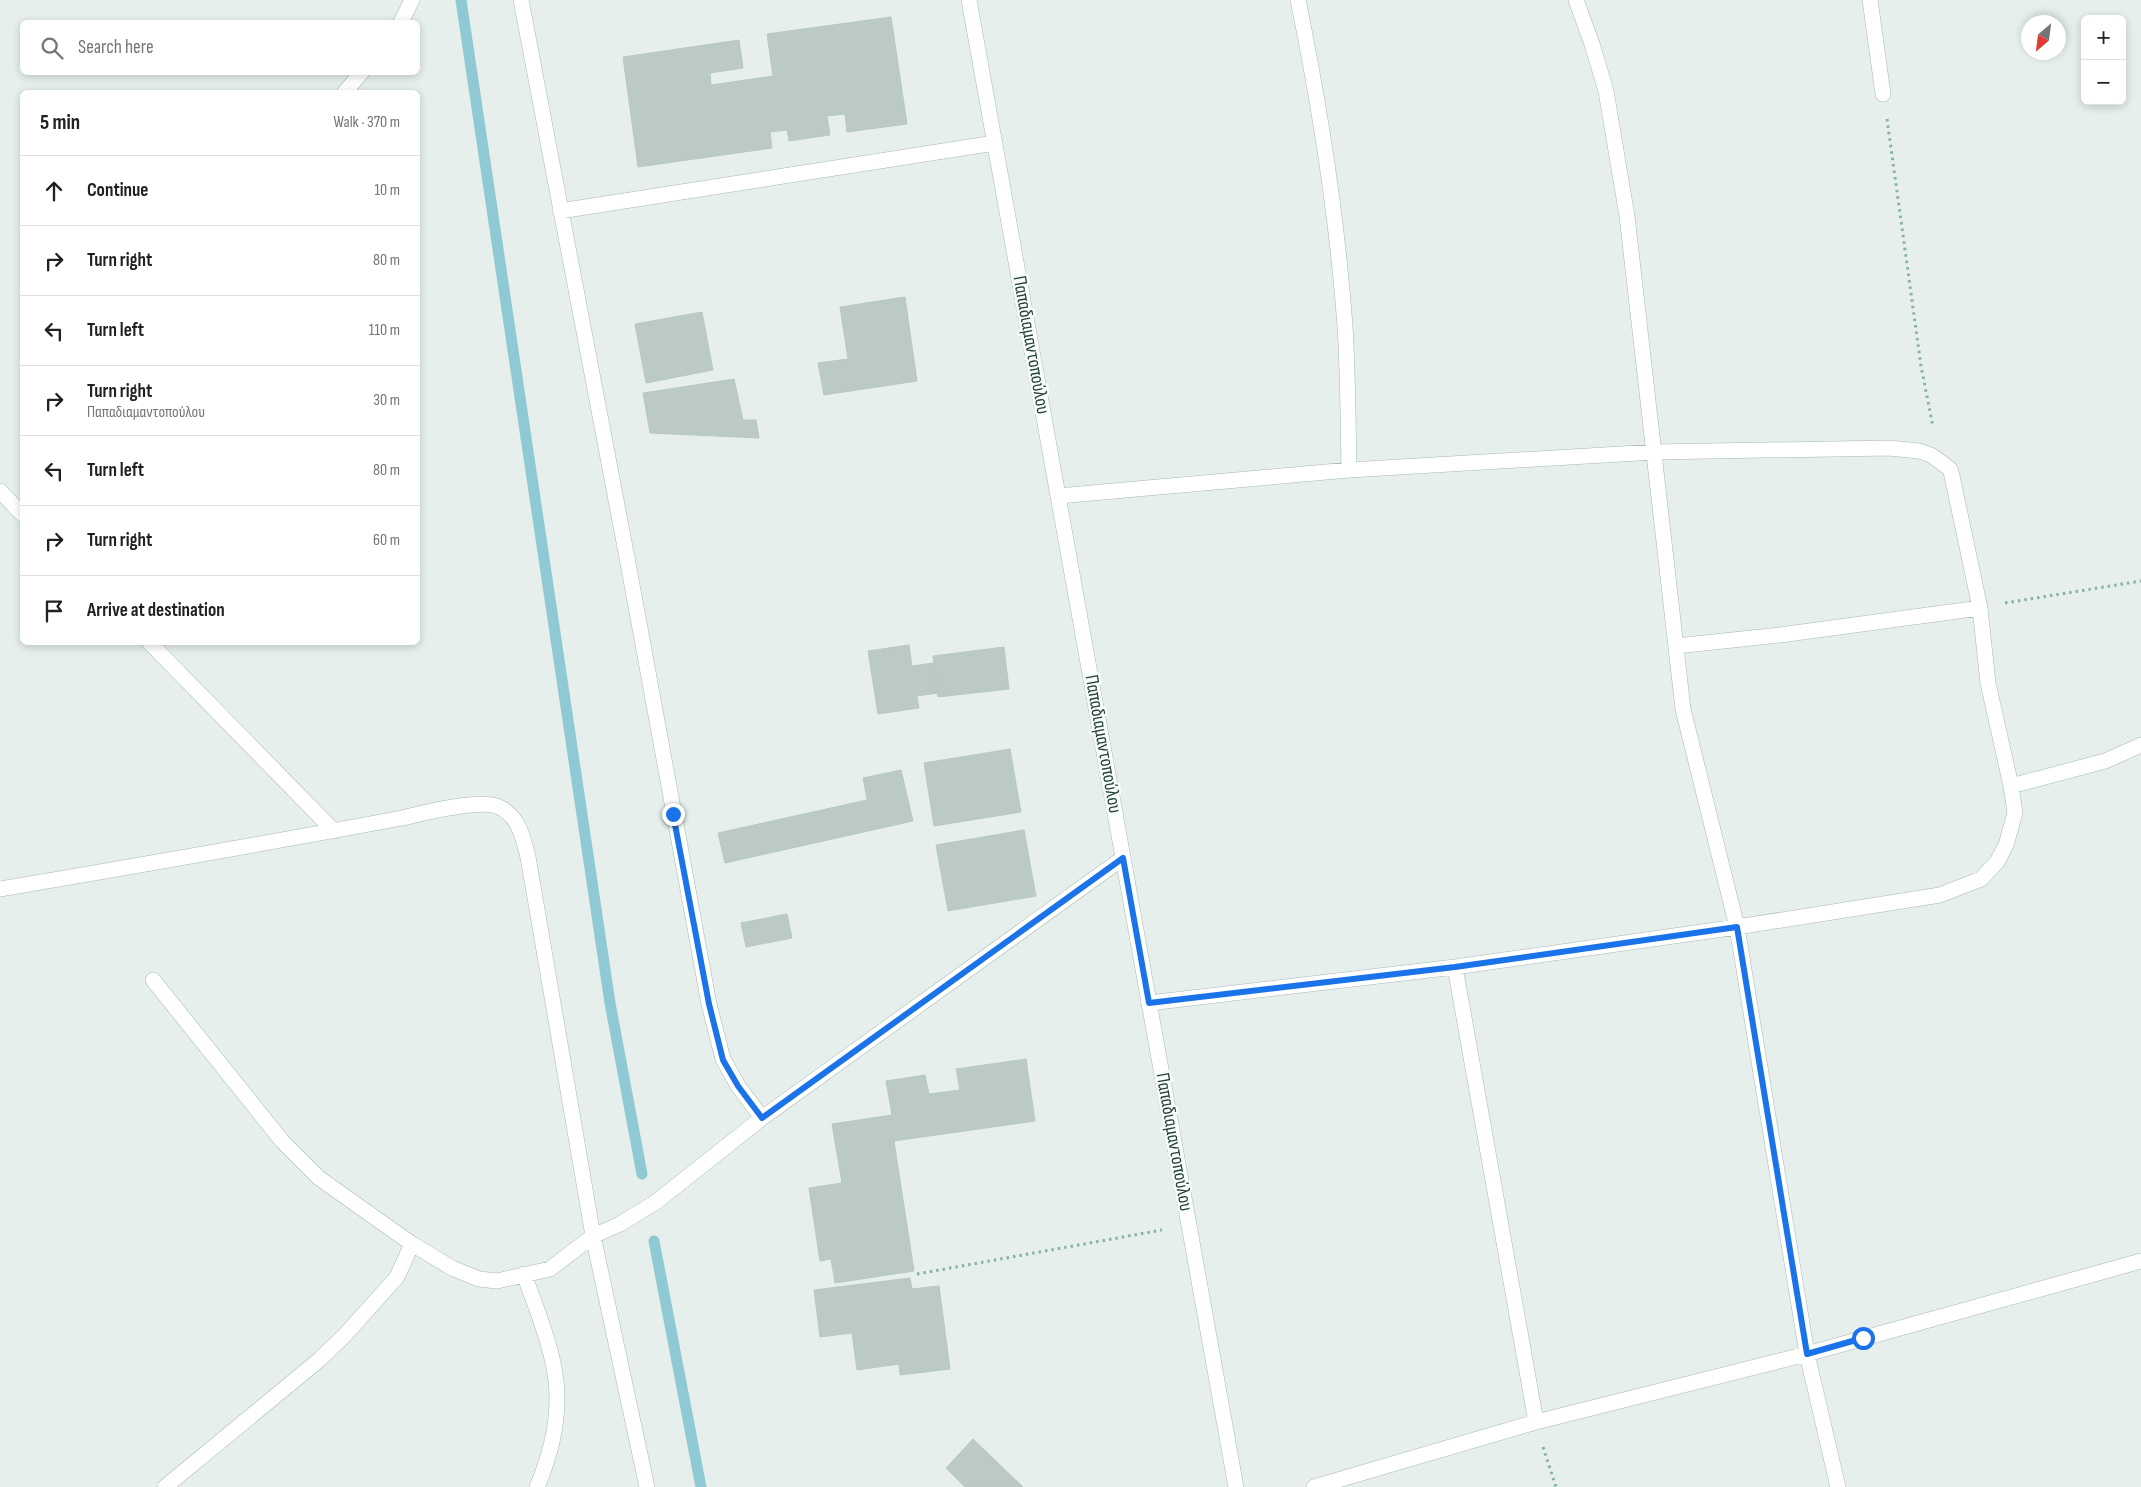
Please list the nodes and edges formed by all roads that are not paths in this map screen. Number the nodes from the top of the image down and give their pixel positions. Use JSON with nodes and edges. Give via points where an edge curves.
{"nodes":[{"id":1,"x":412,"y":0,"type":"edge"},
{"id":2,"x":521,"y":0,"type":"edge"},
{"id":3,"x":969,"y":0,"type":"edge"},
{"id":4,"x":1298,"y":0,"type":"edge"},
{"id":5,"x":1576,"y":0,"type":"edge"},
{"id":6,"x":1870,"y":0,"type":"edge"},
{"id":7,"x":402,"y":20,"type":"edge"},
{"id":8,"x":359,"y":75,"type":"edge"},
{"id":9,"x":347,"y":90,"type":"edge"},
{"id":10,"x":1883,"y":94,"type":"road end"},
{"id":11,"x":995,"y":143,"type":"junction"},
{"id":12,"x":560,"y":211,"type":"junction"},
{"id":13,"x":1655,"y":452,"type":"junction"},
{"id":14,"x":1349,"y":470,"type":"junction"},
{"id":15,"x":0,"y":491,"type":"edge"},
{"id":16,"x":1058,"y":496,"type":"junction"},
{"id":17,"x":20,"y":512,"type":"edge"},
{"id":18,"x":1980,"y":608,"type":"junction"},
{"id":19,"x":152,"y":645,"type":"edge"},
{"id":20,"x":1676,"y":646,"type":"junction"},
{"id":21,"x":2141,"y":745,"type":"edge"},
{"id":22,"x":2011,"y":786,"type":"junction"},
{"id":23,"x":334,"y":831,"type":"junction"},
{"id":24,"x":1123,"y":858,"type":"junction"},
{"id":25,"x":0,"y":889,"type":"edge"},
{"id":26,"x":1737,"y":927,"type":"junction"},
{"id":27,"x":1455,"y":967,"type":"junction"},
{"id":28,"x":153,"y":980,"type":"dead end"},
{"id":29,"x":1149,"y":1003,"type":"junction"},
{"id":30,"x":762,"y":1118,"type":"junction"},
{"id":31,"x":593,"y":1236,"type":"junction"},
{"id":32,"x":412,"y":1244,"type":"junction"},
{"id":33,"x":2141,"y":1261,"type":"edge"},
{"id":34,"x":524,"y":1274,"type":"junction"},
{"id":35,"x":1807,"y":1354,"type":"junction"},
{"id":36,"x":1536,"y":1422,"type":"junction"},
{"id":37,"x":165,"y":1487,"type":"edge"},
{"id":38,"x":537,"y":1487,"type":"edge"},
{"id":39,"x":647,"y":1487,"type":"edge"},
{"id":40,"x":1236,"y":1487,"type":"edge"},
{"id":41,"x":1314,"y":1487,"type":"edge"},
{"id":42,"x":1838,"y":1487,"type":"edge"}],
"edges":[{"from":1,"to":7,"type":"street"},
{"from":2,"to":12,"type":"street"},
{"from":3,"to":11,"type":"street","name":"Παπαδιαμαντοπούλου"},
{"from":4,"to":14,"type":"street","via":[[1340,270]]},
{"from":5,"to":13,"type":"street","via":[[1603,82],[1615,139]]},
{"from":6,"to":10,"type":"street"},
{"from":8,"to":9,"type":"street"},
{"from":11,"to":12,"type":"street"},
{"from":11,"to":16,"type":"street","name":"Παπαδιαμαντοπούλου"},
{"from":12,"to":30,"type":"street","via":[[709,1004],[723,1060]]},
{"from":13,"to":14,"type":"street"},
{"from":13,"to":18,"type":"street","via":[[1889,448],[1919,451],[1940,460],[1950,469],[1952,476]]},
{"from":13,"to":20,"type":"street"},
{"from":14,"to":16,"type":"street"},
{"from":15,"to":17,"type":"street"},
{"from":16,"to":24,"type":"street","name":"Παπαδιαμαντοπούλου"},
{"from":18,"to":20,"type":"street","via":[[1780,636]]},
{"from":18,"to":22,"type":"street","via":[[1988,683]]},
{"from":19,"to":23,"type":"street"},
{"from":20,"to":26,"type":"street","via":[[1683,709]]},
{"from":21,"to":22,"type":"street","via":[[2105,761]]},
{"from":22,"to":26,"type":"street","via":[[2015,813],[2012,830],[1997,862],[1982,879],[1940,895]]},
{"from":23,"to":25,"type":"street"},
{"from":23,"to":31,"type":"street","via":[[474,805],[498,806],[514,818],[528,857]]},
{"from":24,"to":29,"type":"street","name":"Παπαδιαμαντοπούλου"},
{"from":24,"to":30,"type":"street"},
{"from":26,"to":27,"type":"street"},
{"from":26,"to":35,"type":"street"},
{"from":27,"to":29,"type":"street"},
{"from":27,"to":36,"type":"street"},
{"from":28,"to":32,"type":"street","via":[[302,1163],[329,1187]]},
{"from":29,"to":40,"type":"street","name":"Παπαδιαμαντοπούλου"},
{"from":30,"to":31,"type":"street","via":[[656,1202]]},
{"from":31,"to":34,"type":"street","via":[[550,1269]]},
{"from":31,"to":39,"type":"street"},
{"from":32,"to":34,"type":"street","via":[[479,1279],[497,1281]]},
{"from":32,"to":37,"type":"street","via":[[397,1277],[345,1335]]},
{"from":33,"to":35,"type":"street"},
{"from":34,"to":38,"type":"street","via":[[553,1362],[556,1383],[554,1440]]},
{"from":35,"to":36,"type":"street"},
{"from":35,"to":42,"type":"street"},
{"from":36,"to":41,"type":"street"}]}
